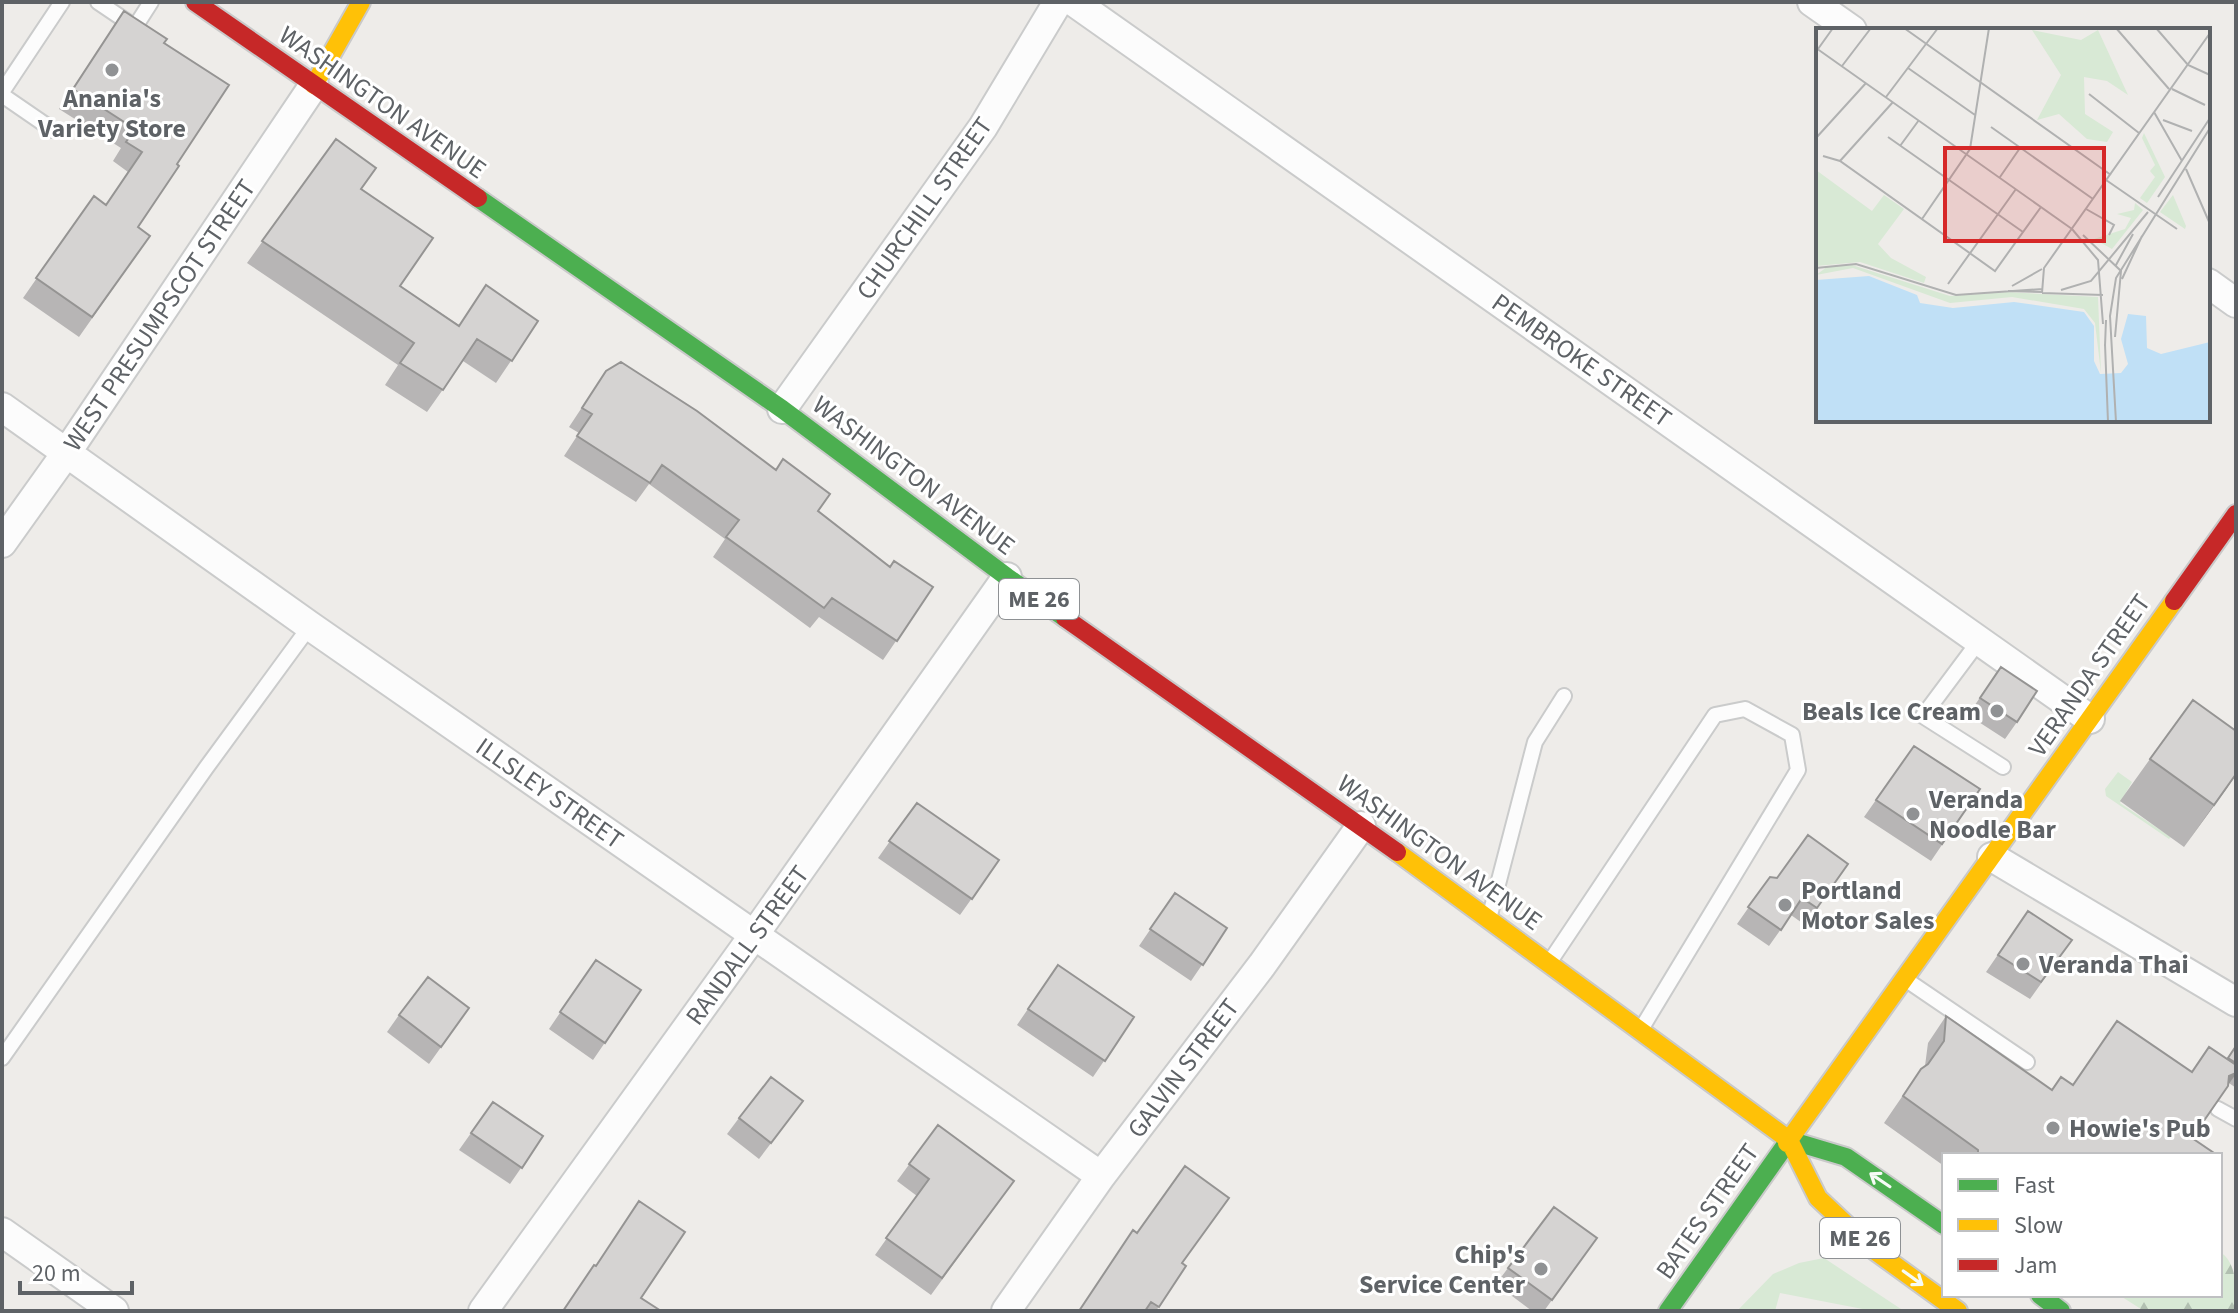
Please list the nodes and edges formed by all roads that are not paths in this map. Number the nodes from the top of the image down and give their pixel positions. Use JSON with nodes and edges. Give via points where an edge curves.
{"nodes":[{"id":1,"x":62,"y":2,"type":"edge"},
{"id":2,"x":98,"y":2,"type":"edge"},
{"id":3,"x":151,"y":2,"type":"edge"},
{"id":4,"x":195,"y":2,"type":"edge"},
{"id":5,"x":361,"y":2,"type":"edge"},
{"id":6,"x":1058,"y":2,"type":"edge"},
{"id":7,"x":1074,"y":2,"type":"edge"},
{"id":8,"x":1812,"y":2,"type":"edge"},
{"id":9,"x":1849,"y":28,"type":"edge"},
{"id":10,"x":314,"y":85,"type":"junction"},
{"id":11,"x":2,"y":94,"type":"edge"},
{"id":12,"x":53,"y":130,"type":"dead end"},
{"id":13,"x":2210,"y":284,"type":"edge"},
{"id":14,"x":2236,"y":303,"type":"edge"},
{"id":15,"x":2,"y":407,"type":"edge"},
{"id":16,"x":782,"y":409,"type":"junction"},
{"id":17,"x":67,"y":452,"type":"junction"},
{"id":18,"x":2236,"y":514,"type":"edge"},
{"id":19,"x":2,"y":543,"type":"edge"},
{"id":20,"x":1007,"y":577,"type":"junction"},
{"id":21,"x":310,"y":626,"type":"junction"},
{"id":22,"x":1979,"y":641,"type":"junction"},
{"id":23,"x":1564,"y":696,"type":"dead end"},
{"id":24,"x":2090,"y":719,"type":"junction"},
{"id":25,"x":2003,"y":767,"type":"dead end"},
{"id":26,"x":1361,"y":826,"type":"junction"},
{"id":27,"x":1992,"y":857,"type":"junction"},
{"id":28,"x":1488,"y":920,"type":"junction"},
{"id":29,"x":754,"y":935,"type":"junction"},
{"id":30,"x":1549,"y":964,"type":"junction"},
{"id":31,"x":1905,"y":979,"type":"junction"},
{"id":32,"x":2236,"y":1002,"type":"edge"},
{"id":33,"x":1640,"y":1030,"type":"junction"},
{"id":34,"x":2,"y":1058,"type":"edge"},
{"id":35,"x":2027,"y":1062,"type":"dead end"},
{"id":36,"x":2218,"y":1109,"type":"edge"},
{"id":37,"x":2236,"y":1119,"type":"edge"},
{"id":38,"x":1789,"y":1140,"type":"junction"},
{"id":39,"x":1101,"y":1176,"type":"junction"},
{"id":40,"x":1942,"y":1224,"type":"edge"},
{"id":41,"x":2,"y":1232,"type":"edge"},
{"id":42,"x":2043,"y":1297,"type":"edge"},
{"id":43,"x":114,"y":1311,"type":"edge"},
{"id":44,"x":483,"y":1311,"type":"edge"},
{"id":45,"x":1006,"y":1311,"type":"edge"},
{"id":46,"x":1668,"y":1311,"type":"edge"},
{"id":47,"x":1958,"y":1311,"type":"edge"},
{"id":48,"x":2061,"y":1311,"type":"edge"}],
"edges":[{"from":1,"to":11,"type":"lane"},
{"from":2,"to":3,"type":"lane","via":[[135,27]]},
{"from":4,"to":10,"type":"main road","name":"WASHINGTON AVENUE","number":"ME 26"},
{"from":5,"to":10,"type":"main road"},
{"from":6,"to":16,"type":"street","name":"CHURCHILL STREET","via":[[983,127]]},
{"from":7,"to":22,"type":"street","name":"PEMBROKE STREET"},
{"from":8,"to":9,"type":"street"},
{"from":10,"to":16,"type":"main road","name":"WASHINGTON AVENUE","number":"ME 26"},
{"from":10,"to":17,"type":"street","name":"WEST PRESUMPSCOT STREET"},
{"from":11,"to":12,"type":"lane"},
{"from":13,"to":14,"type":"street"},
{"from":15,"to":17,"type":"street","name":"ILLSLEY STREET"},
{"from":16,"to":20,"type":"main road","name":"WASHINGTON AVENUE","number":"ME 26"},
{"from":17,"to":19,"type":"street","name":"WEST PRESUMPSCOT STREET"},
{"from":17,"to":21,"type":"street","name":"ILLSLEY STREET"},
{"from":18,"to":24,"type":"main road","name":"VERANDA STREET"},
{"from":20,"to":26,"type":"main road","name":"WASHINGTON AVENUE","number":"ME 26"},
{"from":20,"to":29,"type":"street","name":"RANDALL STREET"},
{"from":21,"to":29,"type":"street","name":"ILLSLEY STREET"},
{"from":21,"to":34,"type":"lane"},
{"from":22,"to":24,"type":"street","name":"PEMBROKE STREET"},
{"from":22,"to":25,"type":"lane","via":[[1923,716]]},
{"from":23,"to":28,"type":"lane","via":[[1535,742]]},
{"from":24,"to":27,"type":"main road","name":"VERANDA STREET"},
{"from":26,"to":28,"type":"main road","name":"WASHINGTON AVENUE","number":"ME 26"},
{"from":26,"to":39,"type":"street","name":"GALVIN STREET"},
{"from":27,"to":31,"type":"main road","name":"VERANDA STREET"},
{"from":27,"to":32,"type":"street"},
{"from":28,"to":30,"type":"main road","name":"WASHINGTON AVENUE","number":"ME 26"},
{"from":29,"to":39,"type":"street","name":"ILLSLEY STREET"},
{"from":29,"to":44,"type":"street","name":"RANDALL STREET"},
{"from":30,"to":33,"type":"main road","name":"WASHINGTON AVENUE","number":"ME 26"},
{"from":30,"to":33,"type":"lane","via":[[1715,715],[1745,709],[1792,735],[1798,770]]},
{"from":31,"to":35,"type":"lane"},
{"from":31,"to":38,"type":"main road","name":"VERANDA STREET"},
{"from":33,"to":38,"type":"main road","name":"WASHINGTON AVENUE","number":"ME 26"},
{"from":36,"to":37,"type":"lane"},
{"from":40,"to":38,"type":"main road","number":"ME 26","one_way":true,"via":[[1846,1157]]},
{"from":38,"to":46,"type":"main road","name":"BATES STREET","via":[[1685,1299]]},
{"from":38,"to":47,"type":"main road","number":"ME 26","one_way":true,"via":[[1818,1198],[1871,1248]]},
{"from":39,"to":45,"type":"street","name":"GALVIN STREET"},
{"from":41,"to":43,"type":"street"},
{"from":42,"to":48,"type":"main road"}]}
